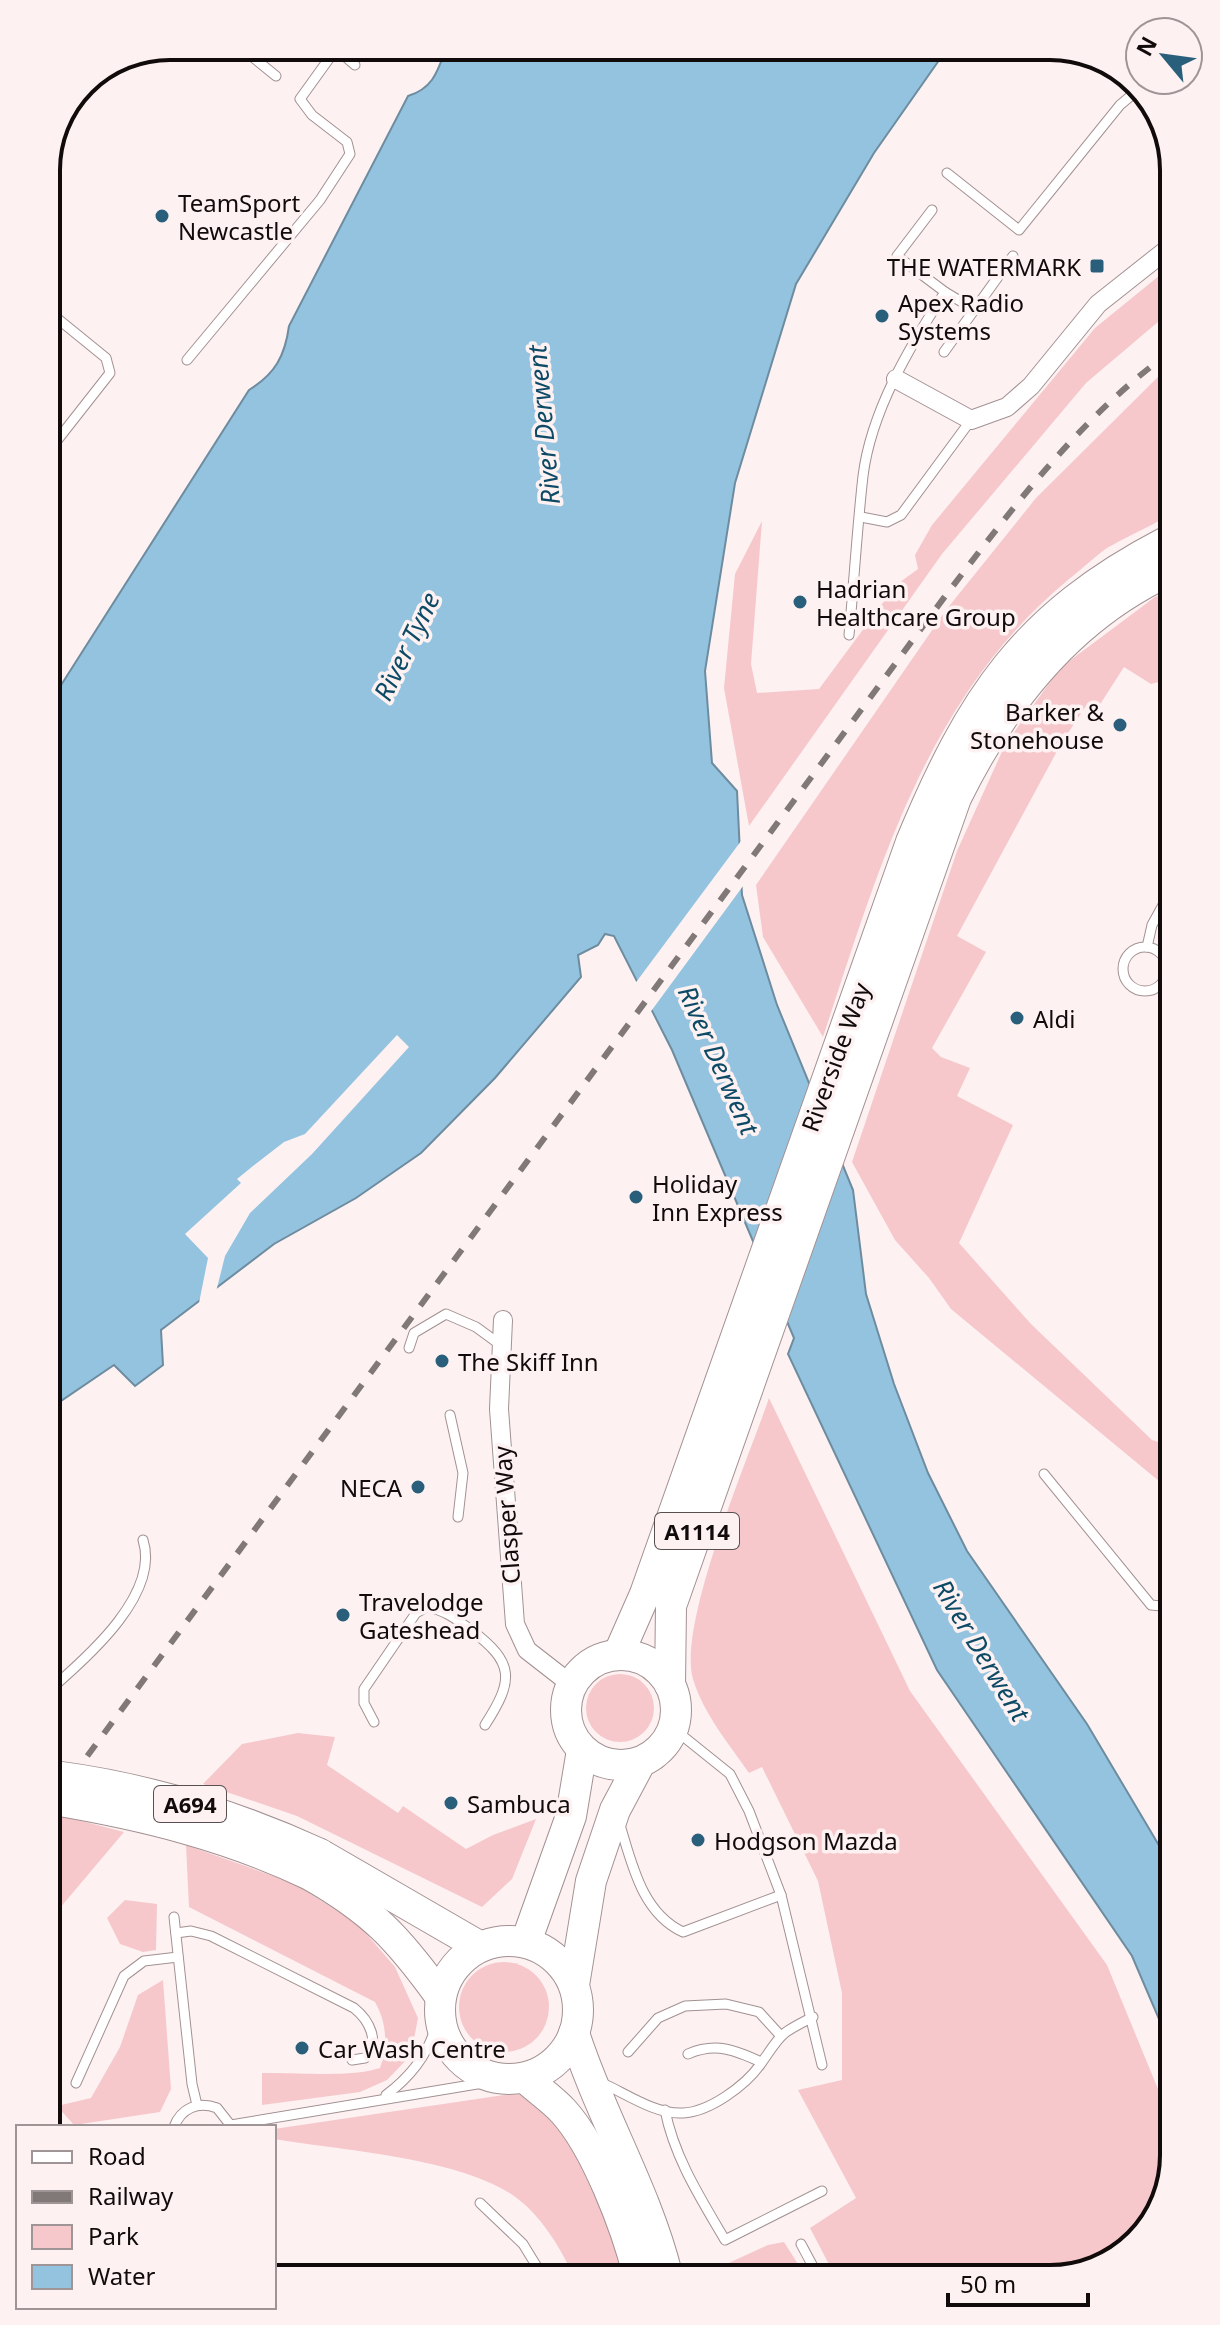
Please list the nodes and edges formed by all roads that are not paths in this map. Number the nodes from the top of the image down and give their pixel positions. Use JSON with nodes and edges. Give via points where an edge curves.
{"nodes":[{"id":1,"x":256,"y":60,"type":"edge"},
{"id":2,"x":326,"y":60,"type":"edge"},
{"id":3,"x":349,"y":60,"type":"edge"},
{"id":4,"x":355,"y":65,"type":"dead end"},
{"id":5,"x":276,"y":76,"type":"dead end"},
{"id":6,"x":1131,"y":96,"type":"edge"},
{"id":7,"x":947,"y":173,"type":"dead end"},
{"id":8,"x":932,"y":210,"type":"dead end"},
{"id":9,"x":1160,"y":255,"type":"edge"},
{"id":10,"x":1013,"y":256,"type":"dead end"},
{"id":11,"x":945,"y":292,"type":"junction"},
{"id":12,"x":972,"y":308,"type":"junction"},
{"id":13,"x":60,"y":321,"type":"edge"},
{"id":14,"x":944,"y":352,"type":"dead end"},
{"id":15,"x":187,"y":360,"type":"dead end"},
{"id":16,"x":896,"y":379,"type":"junction"},
{"id":17,"x":971,"y":420,"type":"junction"},
{"id":18,"x":60,"y":437,"type":"edge"},
{"id":19,"x":861,"y":517,"type":"junction"},
{"id":20,"x":1160,"y":545,"type":"edge"},
{"id":21,"x":1160,"y":576,"type":"edge"},
{"id":22,"x":849,"y":635,"type":"dead end"},
{"id":23,"x":1160,"y":910,"type":"edge"},
{"id":24,"x":1147,"y":947,"type":"junction"},
{"id":25,"x":1160,"y":954,"type":"edge"},
{"id":26,"x":1160,"y":984,"type":"edge"},
{"id":27,"x":870,"y":998,"type":"junction"},
{"id":28,"x":503,"y":1320,"type":"dead end"},
{"id":29,"x":502,"y":1346,"type":"junction"},
{"id":30,"x":409,"y":1348,"type":"dead end"},
{"id":31,"x":735,"y":1376,"type":"junction"},
{"id":32,"x":450,"y":1415,"type":"dead end"},
{"id":33,"x":1044,"y":1474,"type":"dead end"},
{"id":34,"x":458,"y":1517,"type":"dead end"},
{"id":35,"x":143,"y":1540,"type":"dead end"},
{"id":36,"x":1160,"y":1606,"type":"edge"},
{"id":37,"x":619,"y":1653,"type":"junction"},
{"id":38,"x":60,"y":1680,"type":"edge"},
{"id":39,"x":572,"y":1685,"type":"junction"},
{"id":40,"x":670,"y":1685,"type":"junction"},
{"id":41,"x":374,"y":1722,"type":"dead end"},
{"id":42,"x":485,"y":1725,"type":"dead end"},
{"id":43,"x":674,"y":1729,"type":"junction"},
{"id":44,"x":582,"y":1750,"type":"junction"},
{"id":45,"x":640,"y":1763,"type":"junction"},
{"id":46,"x":60,"y":1777,"type":"edge"},
{"id":47,"x":60,"y":1801,"type":"edge"},
{"id":48,"x":615,"y":1810,"type":"junction"},
{"id":49,"x":315,"y":1865,"type":"junction"},
{"id":50,"x":781,"y":1895,"type":"junction"},
{"id":51,"x":174,"y":1917,"type":"dead end"},
{"id":52,"x":176,"y":1933,"type":"junction"},
{"id":53,"x":526,"y":1942,"type":"junction"},
{"id":54,"x":479,"y":1946,"type":"junction"},
{"id":55,"x":178,"y":1957,"type":"junction"},
{"id":56,"x":574,"y":1985,"type":"junction"},
{"id":57,"x":439,"y":2007,"type":"junction"},
{"id":58,"x":813,"y":2017,"type":"junction"},
{"id":59,"x":574,"y":2033,"type":"junction"},
{"id":60,"x":779,"y":2034,"type":"junction"},
{"id":61,"x":628,"y":2052,"type":"dead end"},
{"id":62,"x":688,"y":2054,"type":"dead end"},
{"id":63,"x":352,"y":2060,"type":"dead end"},
{"id":64,"x":761,"y":2062,"type":"junction"},
{"id":65,"x":822,"y":2065,"type":"dead end"},
{"id":66,"x":588,"y":2077,"type":"junction"},
{"id":67,"x":513,"y":2079,"type":"junction"},
{"id":68,"x":76,"y":2083,"type":"dead end"},
{"id":69,"x":384,"y":2097,"type":"junction"},
{"id":70,"x":197,"y":2105,"type":"junction"},
{"id":71,"x":662,"y":2110,"type":"junction"},
{"id":72,"x":175,"y":2125,"type":"edge"},
{"id":73,"x":231,"y":2125,"type":"edge"},
{"id":74,"x":237,"y":2125,"type":"edge"},
{"id":75,"x":822,"y":2191,"type":"dead end"},
{"id":76,"x":480,"y":2203,"type":"dead end"},
{"id":77,"x":801,"y":2244,"type":"dead end"},
{"id":78,"x":536,"y":2265,"type":"edge"},
{"id":79,"x":636,"y":2265,"type":"edge"},
{"id":80,"x":665,"y":2265,"type":"edge"},
{"id":81,"x":812,"y":2265,"type":"edge"}],
"edges":[{"from":1,"to":5,"type":"lane"},
{"from":2,"to":15,"type":"lane","via":[[300,99],[347,142],[350,154],[320,200]]},
{"from":3,"to":4,"type":"lane"},
{"from":6,"to":7,"type":"lane","via":[[1019,230]]},
{"from":8,"to":11,"type":"lane","via":[[897,256]]},
{"from":9,"to":17,"type":"street","via":[[1098,304],[1031,386],[1007,407]]},
{"from":10,"to":12,"type":"lane"},
{"from":11,"to":12,"type":"lane"},
{"from":11,"to":16,"type":"lane"},
{"from":12,"to":14,"type":"lane"},
{"from":13,"to":18,"type":"lane","via":[[106,358],[110,373]]},
{"from":16,"to":17,"type":"street"},
{"from":16,"to":19,"type":"lane","via":[[879,414],[863,474]]},
{"from":17,"to":19,"type":"lane","via":[[901,515],[887,522]]},
{"from":19,"to":22,"type":"lane"},
{"from":20,"to":27,"type":"main road","name":"Riverside Way","number":"A1114","via":[[1072,600],[1022,648],[976,707],[917,828]]},
{"from":21,"to":27,"type":"main road","name":"Riverside Way","number":"A1114","via":[[1088,622],[1039,669],[991,732],[956,798]]},
{"from":23,"to":24,"type":"lane"},
{"from":24,"to":25,"type":"lane"},
{"from":24,"to":26,"type":"lane","via":[[1136,949],[1123,970],[1138,990]]},
{"from":27,"to":31,"type":"main road","name":"Riverside Way","number":"A1114"},
{"from":28,"to":29,"type":"street","name":"Clasper Way"},
{"from":29,"to":30,"type":"lane","via":[[446,1314],[414,1333]]},
{"from":29,"to":39,"type":"street","name":"Clasper Way","via":[[499,1409],[515,1624],[527,1650]]},
{"from":31,"to":37,"type":"main road","name":"Riverside Way","number":"A1114"},
{"from":31,"to":40,"type":"main road","name":"Riverside Way","number":"A1114","via":[[671,1606]]},
{"from":32,"to":34,"type":"lane","via":[[463,1473]]},
{"from":33,"to":36,"type":"lane","via":[[1151,1605]]},
{"from":35,"to":38,"type":"lane","via":[[148,1557],[141,1586],[110,1631]]},
{"from":37,"to":39,"type":"main road","via":[[591,1663]]},
{"from":37,"to":40,"type":"main road","via":[[657,1668]]},
{"from":39,"to":44,"type":"main road","via":[[566,1713]]},
{"from":40,"to":43,"type":"main road","number":"A1114","via":[[676,1704]]},
{"from":41,"to":42,"type":"lane","via":[[364,1703],[364,1689],[416,1613],[427,1607],[443,1609],[496,1649],[505,1664],[507,1684]]},
{"from":43,"to":45,"type":"main road","via":[[657,1752]]},
{"from":43,"to":50,"type":"lane","via":[[730,1774]]},
{"from":44,"to":45,"type":"main road","via":[[598,1761]]},
{"from":44,"to":53,"type":"main road","via":[[571,1816]]},
{"from":45,"to":48,"type":"main road"},
{"from":46,"to":49,"type":"main road","number":"A694","bridge":true,"via":[[183,1802],[264,1828]]},
{"from":47,"to":49,"type":"main road","number":"A694","bridge":true,"via":[[180,1826]]},
{"from":48,"to":50,"type":"lane","via":[[632,1865],[652,1909],[666,1924],[683,1932]]},
{"from":48,"to":56,"type":"main road","via":[[591,1881]]},
{"from":49,"to":54,"type":"main road","number":"A694"},
{"from":49,"to":57,"type":"main road","number":"A694","via":[[407,1949]]},
{"from":50,"to":58,"type":"lane"},
{"from":51,"to":52,"type":"lane"},
{"from":52,"to":55,"type":"lane"},
{"from":52,"to":63,"type":"lane","via":[[211,1936],[354,2008],[369,2023],[372,2047],[365,2058]]},
{"from":53,"to":54,"type":"main road"},
{"from":53,"to":56,"type":"main road","via":[[548,1952]]},
{"from":54,"to":57,"type":"main road","via":[[461,1961]]},
{"from":55,"to":68,"type":"lane","via":[[144,1961],[124,1976]]},
{"from":55,"to":70,"type":"lane"},
{"from":56,"to":59,"type":"main road"},
{"from":57,"to":67,"type":"main road","number":"A694","via":[[445,2041],[459,2061],[480,2074]]},
{"from":57,"to":69,"type":"lane","via":[[426,2054]]},
{"from":58,"to":60,"type":"lane"},
{"from":58,"to":65,"type":"lane"},
{"from":59,"to":66,"type":"main road"},
{"from":59,"to":67,"type":"main road","via":[[549,2068]]},
{"from":60,"to":61,"type":"lane","via":[[759,2012],[726,2004],[685,2006],[658,2018]]},
{"from":60,"to":64,"type":"lane"},
{"from":62,"to":64,"type":"lane","via":[[726,2047]]},
{"from":64,"to":71,"type":"lane","via":[[729,2096],[683,2114]]},
{"from":66,"to":71,"type":"lane"},
{"from":66,"to":80,"type":"main road"},
{"from":67,"to":69,"type":"lane"},
{"from":67,"to":79,"type":"main road","number":"A694","via":[[564,2112],[594,2160]]},
{"from":69,"to":74,"type":"lane"},
{"from":70,"to":72,"type":"lane","via":[[182,2113]]},
{"from":70,"to":73,"type":"lane","via":[[217,2108]]},
{"from":71,"to":75,"type":"lane","via":[[693,2184],[725,2240]]},
{"from":76,"to":78,"type":"lane","via":[[523,2244]]},
{"from":77,"to":81,"type":"lane"}]}
